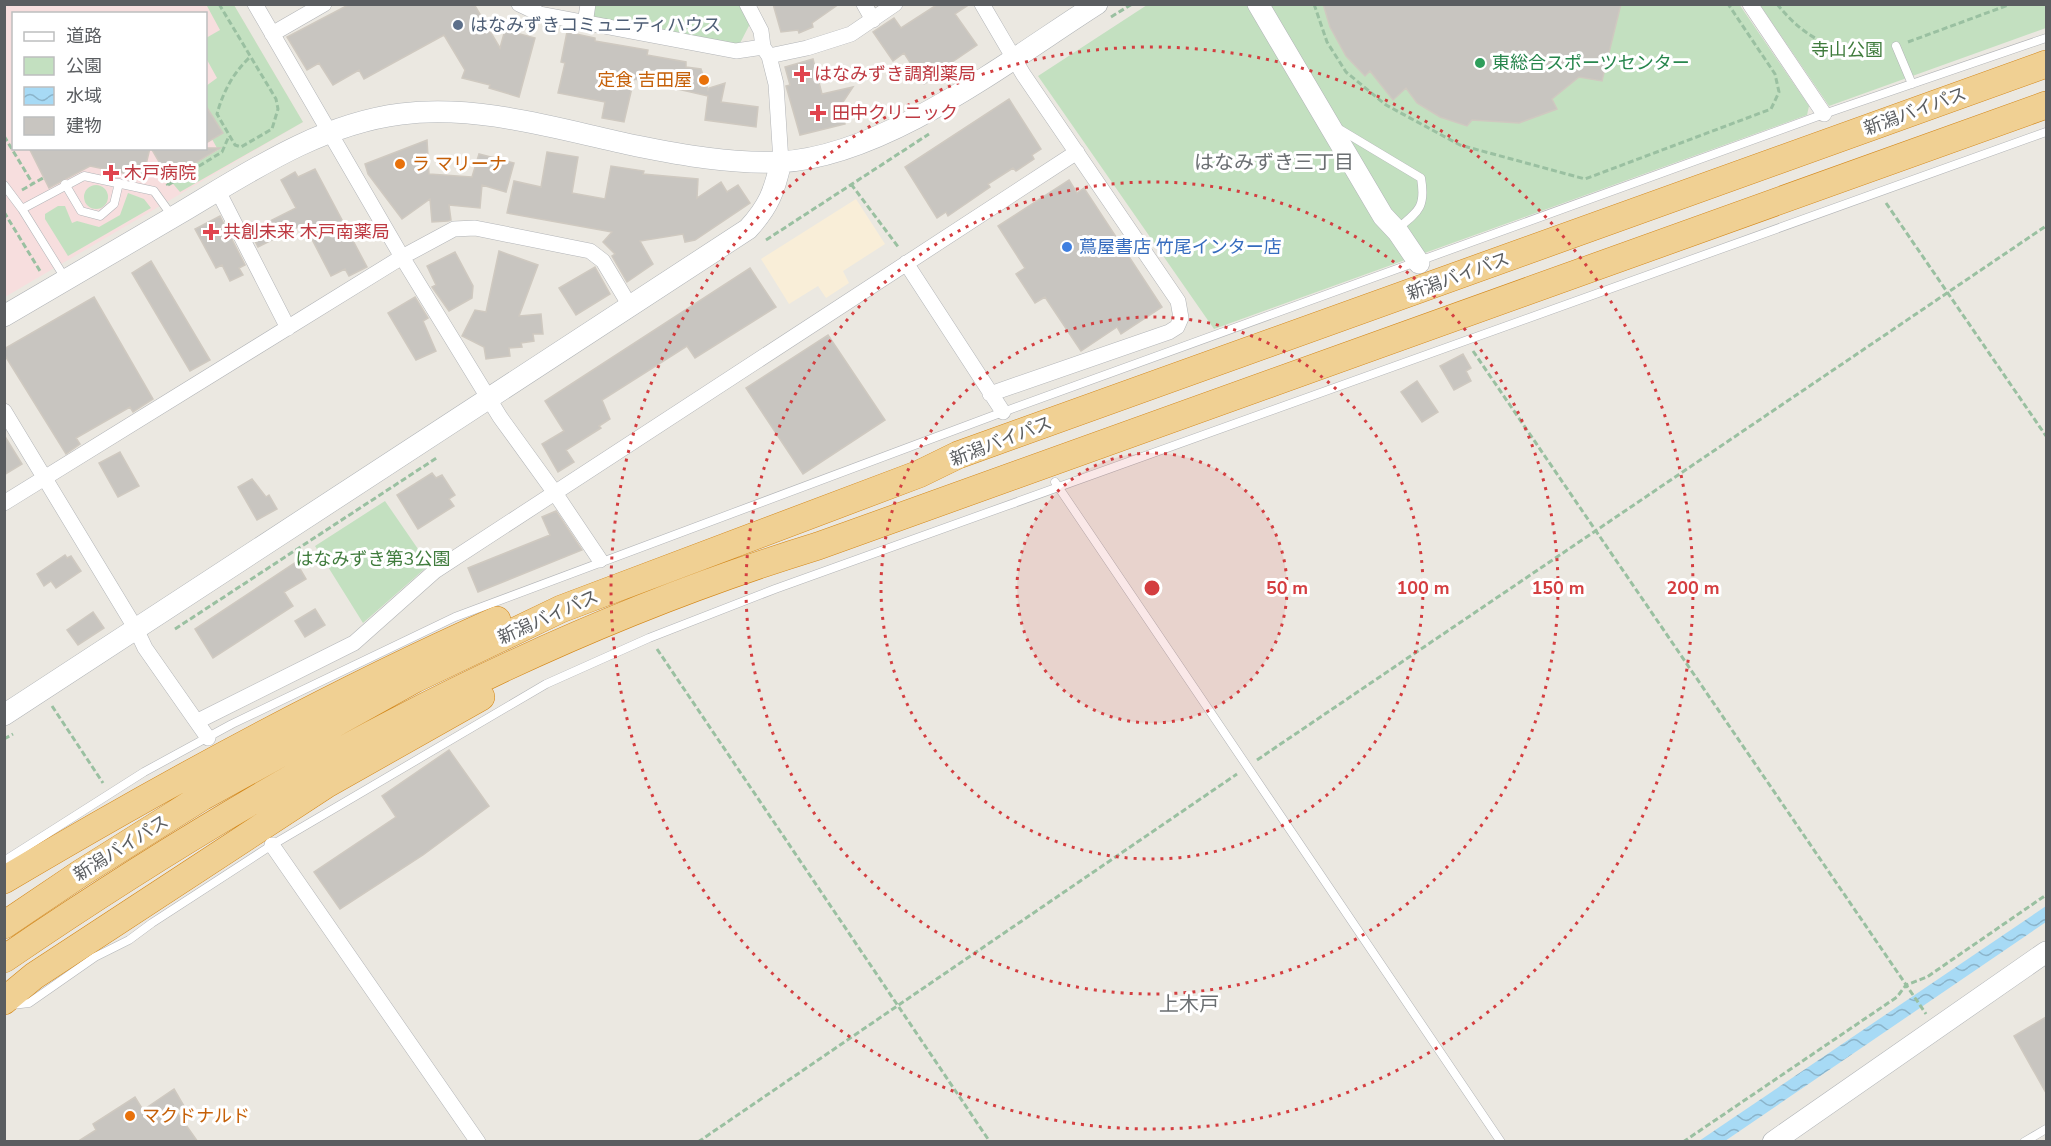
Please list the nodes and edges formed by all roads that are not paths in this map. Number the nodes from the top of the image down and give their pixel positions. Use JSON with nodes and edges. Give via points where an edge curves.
{"nodes":[{"id":1,"x":255,"y":4,"type":"edge"},
{"id":2,"x":324,"y":4,"type":"edge"},
{"id":3,"x":519,"y":4,"type":"edge"},
{"id":4,"x":588,"y":4,"type":"edge"},
{"id":5,"x":747,"y":4,"type":"edge"},
{"id":6,"x":864,"y":4,"type":"edge"},
{"id":7,"x":895,"y":4,"type":"edge"},
{"id":8,"x":982,"y":4,"type":"edge"},
{"id":9,"x":1097,"y":4,"type":"edge"},
{"id":10,"x":1258,"y":4,"type":"edge"},
{"id":11,"x":1750,"y":4,"type":"edge"},
{"id":12,"x":873,"y":20,"type":"junction"},
{"id":13,"x":585,"y":24,"type":"junction"},
{"id":14,"x":272,"y":34,"type":"junction"},
{"id":15,"x":2046,"y":38,"type":"edge"},
{"id":16,"x":1896,"y":46,"type":"road end"},
{"id":17,"x":766,"y":51,"type":"junction"},
{"id":18,"x":1013,"y":58,"type":"junction"},
{"id":19,"x":2046,"y":64,"type":"edge"},
{"id":20,"x":1912,"y":84,"type":"junction"},
{"id":21,"x":2046,"y":105,"type":"edge"},
{"id":22,"x":1824,"y":114,"type":"junction"},
{"id":23,"x":1325,"y":119,"type":"junction"},
{"id":24,"x":328,"y":130,"type":"junction"},
{"id":25,"x":2046,"y":132,"type":"edge"},
{"id":26,"x":1077,"y":152,"type":"junction"},
{"id":27,"x":781,"y":162,"type":"junction"},
{"id":28,"x":119,"y":183,"type":"junction"},
{"id":29,"x":4,"y":184,"type":"edge"},
{"id":30,"x":65,"y":184,"type":"junction"},
{"id":31,"x":218,"y":190,"type":"junction"},
{"id":32,"x":22,"y":208,"type":"junction"},
{"id":33,"x":172,"y":217,"type":"junction"},
{"id":34,"x":1396,"y":230,"type":"junction"},
{"id":35,"x":402,"y":257,"type":"junction"},
{"id":36,"x":906,"y":263,"type":"junction"},
{"id":37,"x":1419,"y":263,"type":"junction"},
{"id":38,"x":66,"y":280,"type":"junction"},
{"id":39,"x":630,"y":306,"type":"junction"},
{"id":40,"x":4,"y":316,"type":"edge"},
{"id":41,"x":288,"y":328,"type":"junction"},
{"id":42,"x":990,"y":394,"type":"junction"},
{"id":43,"x":488,"y":397,"type":"junction"},
{"id":44,"x":4,"y":411,"type":"edge"},
{"id":45,"x":1006,"y":416,"type":"junction"},
{"id":46,"x":958,"y":455,"type":"junction"},
{"id":47,"x":46,"y":477,"type":"junction"},
{"id":48,"x":1057,"y":485,"type":"junction"},
{"id":49,"x":555,"y":493,"type":"junction"},
{"id":50,"x":4,"y":503,"type":"edge"},
{"id":51,"x":818,"y":546,"type":"junction"},
{"id":52,"x":600,"y":561,"type":"junction"},
{"id":53,"x":136,"y":629,"type":"junction"},
{"id":54,"x":4,"y":715,"type":"edge"},
{"id":55,"x":198,"y":721,"type":"junction"},
{"id":56,"x":211,"y":743,"type":"junction"},
{"id":57,"x":270,"y":842,"type":"junction"},
{"id":58,"x":4,"y":861,"type":"edge"},
{"id":59,"x":4,"y":880,"type":"edge"},
{"id":60,"x":4,"y":925,"type":"edge"},
{"id":61,"x":2046,"y":952,"type":"edge"},
{"id":62,"x":4,"y":959,"type":"edge"},
{"id":63,"x":34,"y":976,"type":"junction"},
{"id":64,"x":4,"y":992,"type":"edge"},
{"id":65,"x":4,"y":1001,"type":"edge"},
{"id":66,"x":4,"y":1006,"type":"edge"},
{"id":67,"x":2046,"y":1129,"type":"edge"},
{"id":68,"x":478,"y":1142,"type":"edge"},
{"id":69,"x":1501,"y":1142,"type":"edge"},
{"id":70,"x":1773,"y":1142,"type":"edge"},
{"id":71,"x":2024,"y":1142,"type":"edge"}],
"edges":[{"from":1,"to":14,"type":"street"},
{"from":2,"to":14,"type":"street"},
{"from":3,"to":13,"type":"street","via":[[540,14]]},
{"from":4,"to":13,"type":"street"},
{"from":5,"to":17,"type":"street"},
{"from":6,"to":12,"type":"street"},
{"from":7,"to":12,"type":"street"},
{"from":8,"to":18,"type":"street"},
{"from":9,"to":18,"type":"street"},
{"from":10,"to":23,"type":"street"},
{"from":11,"to":22,"type":"street"},
{"from":12,"to":17,"type":"street","via":[[851,34],[807,48]]},
{"from":13,"to":17,"type":"street","via":[[736,51]]},
{"from":14,"to":24,"type":"street"},
{"from":15,"to":20,"type":"lane"},
{"from":16,"to":20,"type":"lane"},
{"from":17,"to":27,"type":"street","via":[[776,84]]},
{"from":18,"to":26,"type":"street"},
{"from":18,"to":27,"type":"street","via":[[889,131],[824,153]]},
{"from":19,"to":46,"type":"highway","name":"新潟バイパス"},
{"from":20,"to":22,"type":"lane"},
{"from":21,"to":51,"type":"highway","name":"新潟バイパス"},
{"from":22,"to":37,"type":"lane"},
{"from":23,"to":34,"type":"street","via":[[1383,216]]},
{"from":23,"to":34,"type":"lane","via":[[1355,141],[1421,177],[1422,206]]},
{"from":24,"to":27,"type":"street","via":[[401,114],[455,112],[525,121],[690,155]]},
{"from":24,"to":31,"type":"street"},
{"from":24,"to":35,"type":"street"},
{"from":25,"to":48,"type":"lane"},
{"from":26,"to":36,"type":"street"},
{"from":26,"to":42,"type":"street","via":[[1178,301],[1181,318],[1169,332]]},
{"from":27,"to":39,"type":"street","via":[[766,210],[748,229]]},
{"from":28,"to":30,"type":"lane","via":[[84,176]]},
{"from":28,"to":30,"type":"lane","via":[[114,204],[100,216],[81,211]]},
{"from":28,"to":33,"type":"lane","via":[[154,191]]},
{"from":29,"to":32,"type":"lane"},
{"from":30,"to":32,"type":"lane"},
{"from":31,"to":33,"type":"street"},
{"from":31,"to":41,"type":"street"},
{"from":32,"to":38,"type":"lane"},
{"from":33,"to":38,"type":"street"},
{"from":34,"to":37,"type":"street"},
{"from":35,"to":39,"type":"street","via":[[454,229],[475,228],[590,251],[603,261]]},
{"from":35,"to":41,"type":"street"},
{"from":35,"to":43,"type":"street"},
{"from":36,"to":42,"type":"street"},
{"from":36,"to":49,"type":"street"},
{"from":37,"to":45,"type":"lane"},
{"from":38,"to":40,"type":"street"},
{"from":39,"to":43,"type":"street"},
{"from":41,"to":47,"type":"street"},
{"from":42,"to":45,"type":"street"},
{"from":43,"to":49,"type":"street"},
{"from":43,"to":53,"type":"street"},
{"from":44,"to":47,"type":"street"},
{"from":45,"to":52,"type":"lane"},
{"from":46,"to":59,"type":"highway","via":[[914,461],[689,543],[565,590],[429,650],[84,832]]},
{"from":46,"to":60,"type":"highway","name":"新潟バイパス","via":[[919,474],[561,609],[415,680],[202,797]]},
{"from":47,"to":50,"type":"street"},
{"from":47,"to":53,"type":"street"},
{"from":48,"to":57,"type":"lane","via":[[649,638],[546,684]]},
{"from":48,"to":69,"type":"lane"},
{"from":49,"to":52,"type":"street"},
{"from":49,"to":55,"type":"street","via":[[428,577],[354,643]]},
{"from":51,"to":62,"type":"highway","name":"新潟バイパス","via":[[741,569],[574,634],[354,742],[92,899]]},
{"from":51,"to":63,"type":"highway","via":[[746,582],[588,645],[469,703],[327,784]]},
{"from":52,"to":56,"type":"lane","via":[[455,617],[342,669]]},
{"from":53,"to":54,"type":"street"},
{"from":53,"to":55,"type":"street","via":[[145,648]]},
{"from":55,"to":56,"type":"street"},
{"from":56,"to":58,"type":"lane","via":[[144,772]]},
{"from":57,"to":66,"type":"lane","via":[[129,940],[95,957],[29,1003]]},
{"from":57,"to":68,"type":"street"},
{"from":61,"to":70,"type":"street"},
{"from":63,"to":64,"type":"highway"},
{"from":63,"to":65,"type":"highway"},
{"from":67,"to":71,"type":"lane"}]}
